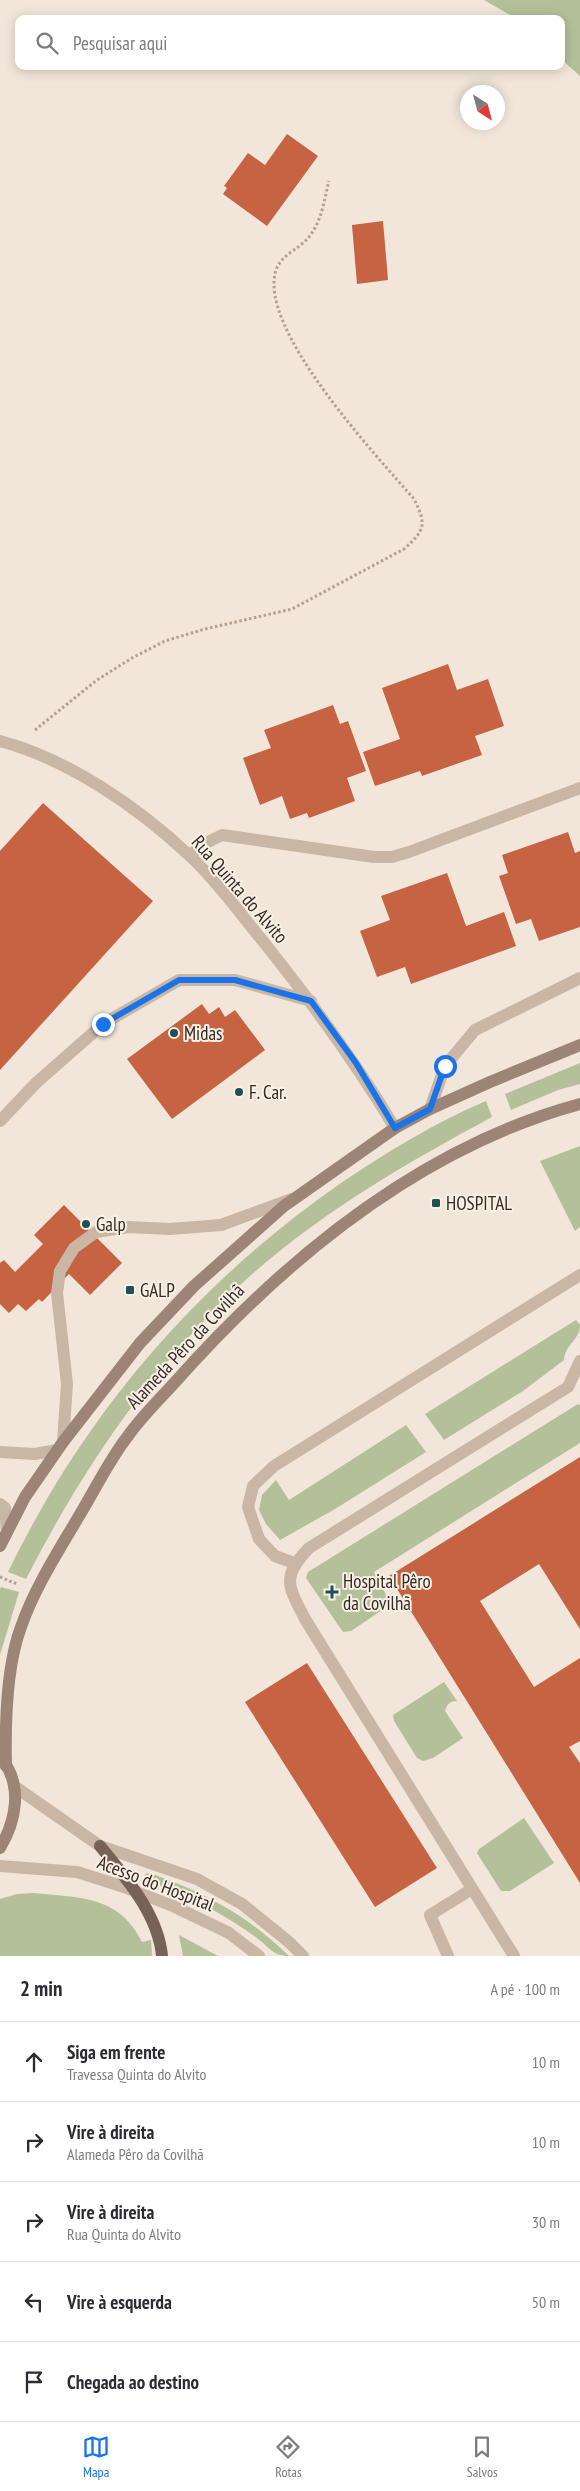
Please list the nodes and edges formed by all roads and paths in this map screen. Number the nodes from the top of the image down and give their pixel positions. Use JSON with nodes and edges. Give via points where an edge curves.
{"nodes":[{"id":1,"x":329,"y":181,"type":"dead end"},
{"id":2,"x":0,"y":741,"type":"edge"},
{"id":3,"x":21,"y":746,"type":"junction"},
{"id":4,"x":580,"y":788,"type":"edge"},
{"id":5,"x":190,"y":856,"type":"junction"},
{"id":6,"x":580,"y":978,"type":"edge"},
{"id":7,"x":311,"y":1001,"type":"junction"},
{"id":8,"x":580,"y":1046,"type":"edge"},
{"id":9,"x":580,"y":1104,"type":"edge"},
{"id":10,"x":430,"y":1109,"type":"junction"},
{"id":11,"x":0,"y":1121,"type":"edge"},
{"id":12,"x":395,"y":1128,"type":"junction"},
{"id":13,"x":296,"y":1197,"type":"junction"},
{"id":14,"x":580,"y":1275,"type":"edge"},
{"id":15,"x":580,"y":1361,"type":"edge"},
{"id":16,"x":574,"y":1387,"type":"edge"},
{"id":17,"x":60,"y":1446,"type":"junction"},
{"id":18,"x":0,"y":1452,"type":"edge"},
{"id":19,"x":0,"y":1504,"type":"edge"},
{"id":20,"x":7,"y":1532,"type":"junction"},
{"id":21,"x":0,"y":1546,"type":"edge"},
{"id":22,"x":294,"y":1563,"type":"junction"},
{"id":23,"x":3,"y":1762,"type":"edge"},
{"id":24,"x":14,"y":1786,"type":"junction"},
{"id":25,"x":100,"y":1846,"type":"junction"},
{"id":26,"x":0,"y":1848,"type":"edge"},
{"id":27,"x":0,"y":1866,"type":"edge"},
{"id":28,"x":472,"y":1888,"type":"junction"},
{"id":29,"x":136,"y":1892,"type":"junction"},
{"id":30,"x":162,"y":1956,"type":"edge"},
{"id":31,"x":259,"y":1956,"type":"edge"},
{"id":32,"x":303,"y":1956,"type":"edge"},
{"id":33,"x":448,"y":1956,"type":"edge"},
{"id":34,"x":514,"y":1956,"type":"edge"}],
"edges":[{"from":1,"to":3,"type":"path","via":[[320,218],[309,238],[276,268],[274,283],[279,307],[287,331],[332,404],[414,499],[423,518],[419,535],[404,549],[292,609],[165,641],[132,658],[97,680],[40,724]]},
{"from":2,"to":3,"type":"street","name":"Rua Quinta do Alvito"},
{"from":3,"to":5,"type":"street","name":"Rua Quinta do Alvito","via":[[70,769],[139,813]]},
{"from":4,"to":5,"type":"street","via":[[392,857],[222,835],[202,844]]},
{"from":5,"to":7,"type":"street","name":"Rua Quinta do Alvito"},
{"from":6,"to":10,"type":"street","via":[[475,1030],[445,1066]]},
{"from":7,"to":11,"type":"street","via":[[235,980],[179,980],[103,1024],[36,1083]]},
{"from":7,"to":12,"type":"street","name":"Rua Quinta do Alvito","via":[[356,1063]]},
{"from":8,"to":10,"type":"main road","name":"Alameda Pêro da Covilhã"},
{"from":9,"to":23,"type":"main road","name":"Alameda Pêro da Covilhã","via":[[549,1112],[508,1129],[432,1166],[372,1204],[251,1301],[128,1436],[48,1568],[20,1629],[5,1721]]},
{"from":10,"to":12,"type":"main road","name":"Alameda Pêro da Covilhã"},
{"from":12,"to":13,"type":"main road","name":"Alameda Pêro da Covilhã"},
{"from":13,"to":17,"type":"main road","name":"Alameda Pêro da Covilhã","via":[[194,1286],[140,1343]]},
{"from":13,"to":17,"type":"street","via":[[221,1225],[170,1230],[128,1227],[96,1232],[74,1248],[60,1271],[57,1293],[67,1384]]},
{"from":14,"to":22,"type":"street","via":[[274,1466],[253,1486],[248,1507],[259,1539],[275,1556]]},
{"from":15,"to":16,"type":"street"},
{"from":16,"to":22,"type":"street","via":[[309,1548]]},
{"from":17,"to":18,"type":"street","via":[[35,1454]]},
{"from":17,"to":20,"type":"main road","name":"Alameda Pêro da Covilhã","via":[[25,1497]]},
{"from":19,"to":20,"type":"street","via":[[5,1508]]},
{"from":20,"to":21,"type":"main road","name":"Alameda Pêro da Covilhã"},
{"from":22,"to":28,"type":"street","via":[[289,1587],[305,1619]]},
{"from":23,"to":24,"type":"main road","name":"Alameda Pêro da Covilhã"},
{"from":24,"to":25,"type":"street","name":"Acesso do Hospital"},
{"from":24,"to":26,"type":"main road","name":"Alameda Pêro da Covilhã","via":[[14,1816]]},
{"from":25,"to":29,"type":"main road"},
{"from":25,"to":32,"type":"street","name":"Acesso do Hospital","via":[[196,1878],[242,1904]]},
{"from":27,"to":29,"type":"street","name":"Acesso do Hospital","via":[[77,1872]]},
{"from":28,"to":33,"type":"street","via":[[430,1915]]},
{"from":28,"to":34,"type":"street"},
{"from":29,"to":30,"type":"main road","via":[[161,1940]]},
{"from":29,"to":31,"type":"street","name":"Acesso do Hospital","via":[[174,1906],[229,1933]]}]}
